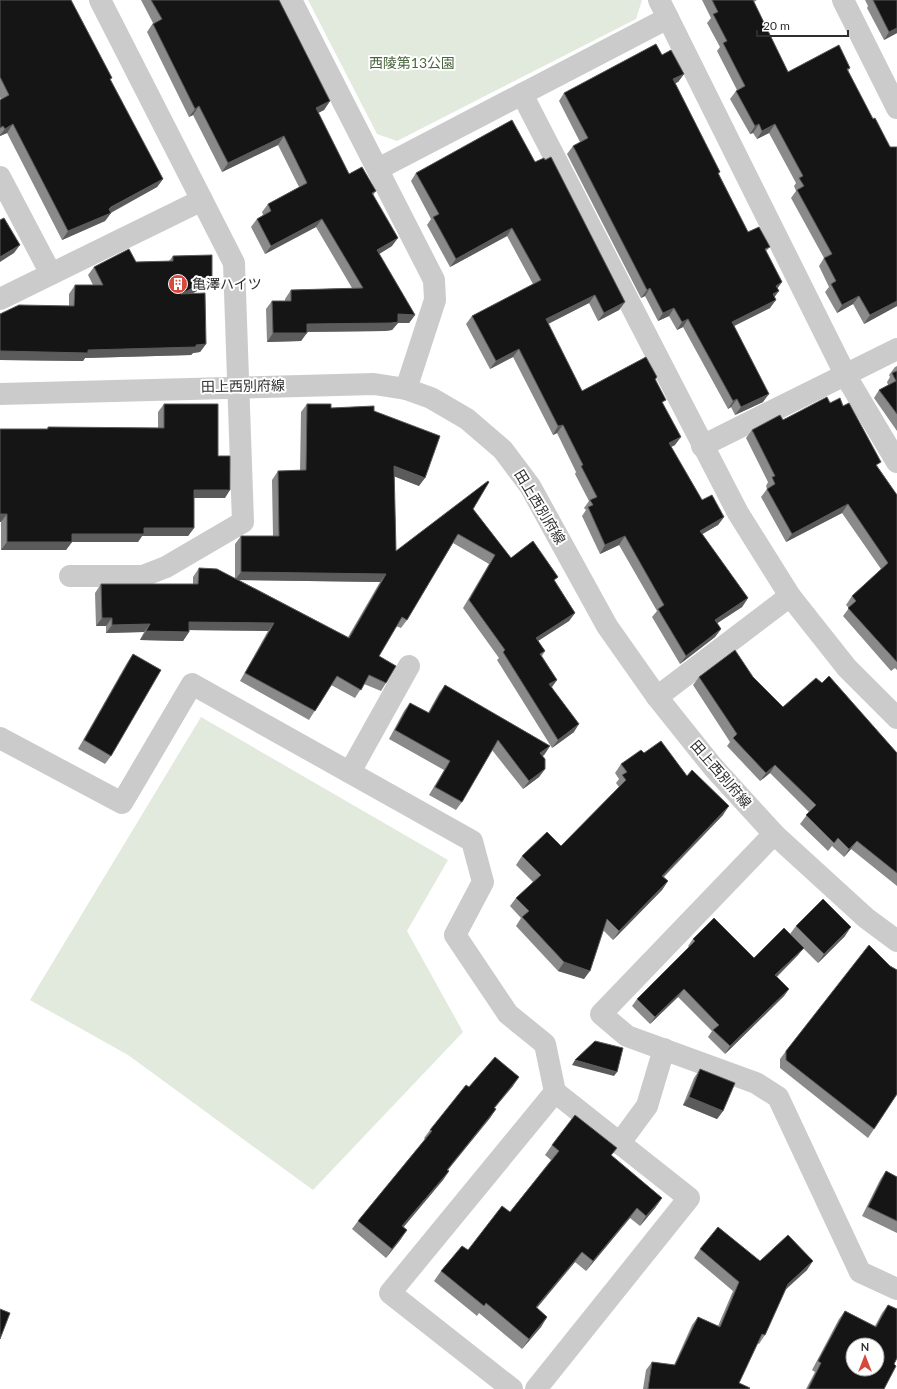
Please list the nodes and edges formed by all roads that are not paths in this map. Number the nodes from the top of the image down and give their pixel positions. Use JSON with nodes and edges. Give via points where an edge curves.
{"nodes":[{"id":1,"x":100,"y":0,"type":"edge"},
{"id":2,"x":291,"y":0,"type":"edge"},
{"id":3,"x":843,"y":0,"type":"edge"},
{"id":4,"x":664,"y":9,"type":"edge"},
{"id":5,"x":522,"y":94,"type":"junction"},
{"id":6,"x":897,"y":108,"type":"edge"},
{"id":7,"x":378,"y":169,"type":"junction"},
{"id":8,"x":0,"y":178,"type":"edge"},
{"id":9,"x":202,"y":200,"type":"junction"},
{"id":10,"x":51,"y":274,"type":"junction"},
{"id":11,"x":0,"y":299,"type":"edge"},
{"id":12,"x":897,"y":349,"type":"edge"},
{"id":13,"x":846,"y":374,"type":"junction"},
{"id":14,"x":239,"y":387,"type":"junction"},
{"id":15,"x":406,"y":389,"type":"junction"},
{"id":16,"x":0,"y":394,"type":"edge"},
{"id":17,"x":702,"y":446,"type":"junction"},
{"id":18,"x":897,"y":462,"type":"edge"},
{"id":19,"x":70,"y":576,"type":"dead end"},
{"id":20,"x":790,"y":596,"type":"junction"},
{"id":21,"x":409,"y":666,"type":"dead end"},
{"id":22,"x":657,"y":697,"type":"junction"},
{"id":23,"x":897,"y":718,"type":"edge"},
{"id":24,"x":0,"y":738,"type":"edge"},
{"id":25,"x":350,"y":772,"type":"junction"},
{"id":26,"x":774,"y":834,"type":"junction"},
{"id":27,"x":897,"y":941,"type":"edge"},
{"id":28,"x":664,"y":1049,"type":"junction"},
{"id":29,"x":555,"y":1092,"type":"junction"},
{"id":30,"x":619,"y":1144,"type":"junction"},
{"id":31,"x":897,"y":1289,"type":"edge"},
{"id":32,"x":512,"y":1389,"type":"edge"},
{"id":33,"x":536,"y":1389,"type":"edge"}],
"edges":[{"from":1,"to":9,"type":"street"},
{"from":2,"to":7,"type":"street"},
{"from":3,"to":6,"type":"street"},
{"from":4,"to":5,"type":"street"},
{"from":4,"to":13,"type":"street"},
{"from":5,"to":7,"type":"street"},
{"from":5,"to":17,"type":"street"},
{"from":7,"to":15,"type":"street","via":[[434,280],[436,300]]},
{"from":8,"to":10,"type":"street"},
{"from":9,"to":10,"type":"street"},
{"from":9,"to":14,"type":"street","via":[[234,263]]},
{"from":10,"to":11,"type":"street"},
{"from":12,"to":13,"type":"street"},
{"from":13,"to":17,"type":"street"},
{"from":13,"to":18,"type":"street"},
{"from":14,"to":15,"type":"street","name":"田上西別府線","via":[[374,384]]},
{"from":14,"to":16,"type":"street","name":"田上西別府線"},
{"from":14,"to":19,"type":"street","via":[[243,522],[166,567],[143,576]]},
{"from":15,"to":22,"type":"street","name":"田上西別府線","via":[[431,398],[467,419],[503,450],[530,486],[607,626]]},
{"from":17,"to":20,"type":"street","via":[[738,513]]},
{"from":20,"to":22,"type":"street"},
{"from":20,"to":23,"type":"street","via":[[847,668]]},
{"from":21,"to":25,"type":"street"},
{"from":22,"to":26,"type":"street","name":"田上西別府線","via":[[713,767]]},
{"from":24,"to":25,"type":"street","via":[[122,803],[192,684]]},
{"from":25,"to":29,"type":"street","via":[[472,841],[483,882],[455,935],[508,1014],[545,1044]]},
{"from":26,"to":27,"type":"street","name":"田上西別府線","via":[[866,918]]},
{"from":26,"to":28,"type":"street","via":[[601,1014],[627,1036]]},
{"from":28,"to":30,"type":"street","via":[[647,1106]]},
{"from":28,"to":31,"type":"street","via":[[756,1083],[778,1097],[860,1272]]},
{"from":29,"to":30,"type":"street"},
{"from":29,"to":32,"type":"street","via":[[390,1293]]},
{"from":30,"to":33,"type":"street","via":[[690,1198]]}]}
